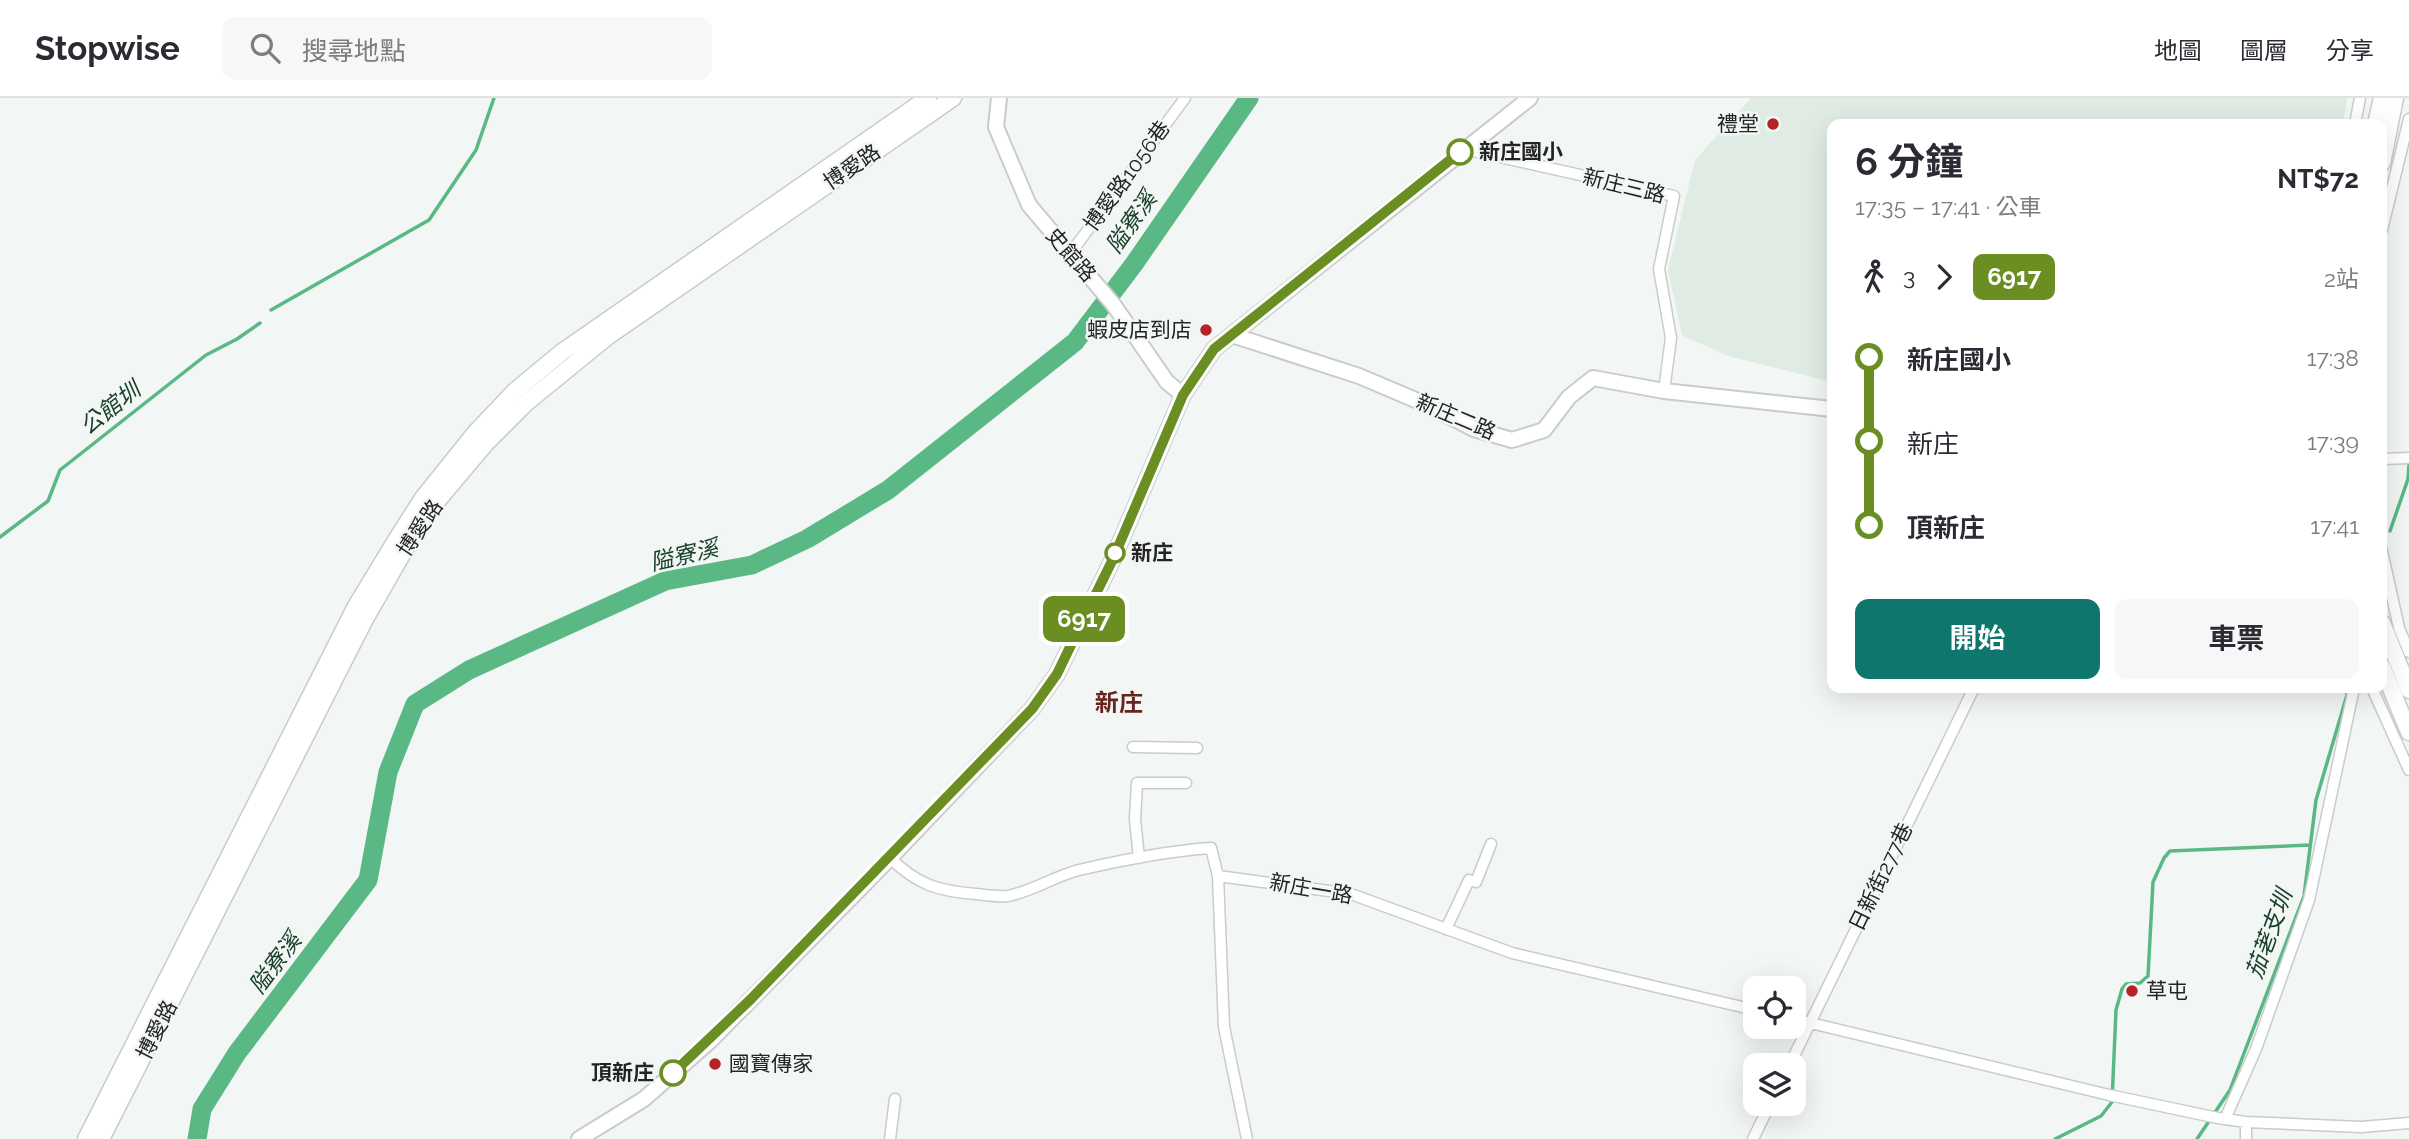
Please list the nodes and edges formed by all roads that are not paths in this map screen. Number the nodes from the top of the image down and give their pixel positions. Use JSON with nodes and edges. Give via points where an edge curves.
{"nodes":[{"id":1,"x":928,"y":98,"type":"edge"},
{"id":2,"x":953,"y":98,"type":"edge"},
{"id":3,"x":999,"y":98,"type":"edge"},
{"id":4,"x":1185,"y":98,"type":"edge"},
{"id":5,"x":1530,"y":98,"type":"edge"},
{"id":6,"x":2360,"y":98,"type":"edge"},
{"id":7,"x":2374,"y":98,"type":"edge"},
{"id":8,"x":2382,"y":98,"type":"edge"},
{"id":9,"x":2398,"y":98,"type":"edge"},
{"id":10,"x":2356,"y":119,"type":"edge"},
{"id":11,"x":2374,"y":119,"type":"edge"},
{"id":12,"x":2376,"y":119,"type":"edge"},
{"id":13,"x":2409,"y":119,"type":"edge"},
{"id":14,"x":2387,"y":143,"type":"edge"},
{"id":15,"x":1464,"y":149,"type":"junction"},
{"id":16,"x":2387,"y":197,"type":"edge"},
{"id":17,"x":1073,"y":258,"type":"junction"},
{"id":18,"x":1232,"y":335,"type":"junction"},
{"id":19,"x":1664,"y":391,"type":"junction"},
{"id":20,"x":1183,"y":395,"type":"junction"},
{"id":21,"x":520,"y":397,"type":"junction"},
{"id":22,"x":1827,"y":408,"type":"edge"},
{"id":23,"x":481,"y":437,"type":"junction"},
{"id":24,"x":2409,"y":458,"type":"edge"},
{"id":25,"x":2387,"y":459,"type":"edge"},
{"id":26,"x":2387,"y":574,"type":"edge"},
{"id":27,"x":2387,"y":635,"type":"edge"},
{"id":28,"x":2409,"y":652,"type":"edge"},
{"id":29,"x":2387,"y":679,"type":"edge"},
{"id":30,"x":2409,"y":690,"type":"edge"},
{"id":31,"x":1972,"y":693,"type":"edge"},
{"id":32,"x":2353,"y":693,"type":"edge"},
{"id":33,"x":2374,"y":693,"type":"edge"},
{"id":34,"x":2409,"y":732,"type":"edge"},
{"id":35,"x":1133,"y":747,"type":"dead end"},
{"id":36,"x":1196,"y":748,"type":"dead end"},
{"id":37,"x":2409,"y":769,"type":"edge"},
{"id":38,"x":1186,"y":783,"type":"dead end"},
{"id":39,"x":1491,"y":844,"type":"dead end"},
{"id":40,"x":890,"y":858,"type":"junction"},
{"id":41,"x":1139,"y":858,"type":"junction"},
{"id":42,"x":1218,"y":876,"type":"junction"},
{"id":43,"x":1446,"y":929,"type":"junction"},
{"id":44,"x":1743,"y":1007,"type":"edge"},
{"id":45,"x":1806,"y":1022,"type":"edge"},
{"id":46,"x":1810,"y":1023,"type":"junction"},
{"id":47,"x":1795,"y":1053,"type":"edge"},
{"id":48,"x":895,"y":1099,"type":"dead end"},
{"id":49,"x":1764,"y":1116,"type":"edge"},
{"id":50,"x":2217,"y":1118,"type":"junction"},
{"id":51,"x":2246,"y":1122,"type":"junction"},
{"id":52,"x":2409,"y":1123,"type":"edge"},
{"id":53,"x":86,"y":1139,"type":"edge"},
{"id":54,"x":101,"y":1139,"type":"edge"},
{"id":55,"x":579,"y":1139,"type":"edge"},
{"id":56,"x":890,"y":1139,"type":"edge"},
{"id":57,"x":1247,"y":1139,"type":"edge"},
{"id":58,"x":1753,"y":1139,"type":"edge"},
{"id":59,"x":2246,"y":1139,"type":"edge"}],
"edges":[{"from":1,"to":21,"type":"main road","name":"博愛路","via":[[590,331]]},
{"from":2,"to":21,"type":"main road","name":"博愛路"},
{"from":3,"to":17,"type":"street","name":"史館路","via":[[996,127],[1028,205]]},
{"from":4,"to":17,"type":"street","name":"博愛路1056巷"},
{"from":5,"to":15,"type":"street"},
{"from":6,"to":10,"type":"street"},
{"from":7,"to":11,"type":"main road"},
{"from":8,"to":12,"type":"main road"},
{"from":9,"to":14,"type":"main road"},
{"from":13,"to":16,"type":"street"},
{"from":15,"to":18,"type":"street"},
{"from":15,"to":19,"type":"street","name":"新庄三路","via":[[1674,196],[1659,269],[1671,338]]},
{"from":17,"to":20,"type":"street","name":"史館路","via":[[1113,304],[1167,382]]},
{"from":18,"to":19,"type":"street","name":"新庄二路","via":[[1359,376],[1474,429],[1512,440],[1544,430],[1569,397],[1592,378]]},
{"from":18,"to":20,"type":"street","via":[[1214,349]]},
{"from":19,"to":22,"type":"street","name":"新庄二路"},
{"from":20,"to":40,"type":"street","via":[[1113,559],[1057,674],[1032,709]]},
{"from":21,"to":23,"type":"main road","name":"博愛路"},
{"from":23,"to":53,"type":"main road","name":"博愛路","via":[[423,498],[355,608]]},
{"from":23,"to":54,"type":"main road","name":"博愛路","via":[[408,544],[365,619]]},
{"from":24,"to":25,"type":"street"},
{"from":26,"to":28,"type":"street"},
{"from":27,"to":30,"type":"main road"},
{"from":29,"to":34,"type":"main road"},
{"from":31,"to":46,"type":"street","name":"日新街277巷"},
{"from":32,"to":50,"type":"street","via":[[2309,900],[2256,1049]]},
{"from":33,"to":37,"type":"street"},
{"from":35,"to":36,"type":"street"},
{"from":38,"to":41,"type":"street","via":[[1137,783]]},
{"from":39,"to":43,"type":"street","via":[[1476,882],[1469,880]]},
{"from":40,"to":41,"type":"street","via":[[907,875],[930,887],[1006,896],[1075,871]]},
{"from":40,"to":55,"type":"street","via":[[691,1057],[644,1099]]},
{"from":41,"to":42,"type":"street","via":[[1170,850],[1211,848]]},
{"from":42,"to":43,"type":"street","name":"新庄一路","via":[[1351,894]]},
{"from":42,"to":57,"type":"street","via":[[1224,1027]]},
{"from":43,"to":44,"type":"street","name":"新庄一路","via":[[1512,953]]},
{"from":45,"to":46,"type":"street"},
{"from":46,"to":47,"type":"street","name":"日新街277巷"},
{"from":46,"to":50,"type":"street"},
{"from":48,"to":56,"type":"street"},
{"from":49,"to":58,"type":"street"},
{"from":50,"to":51,"type":"street"},
{"from":51,"to":52,"type":"street","via":[[2361,1127]]},
{"from":51,"to":59,"type":"street"}]}
